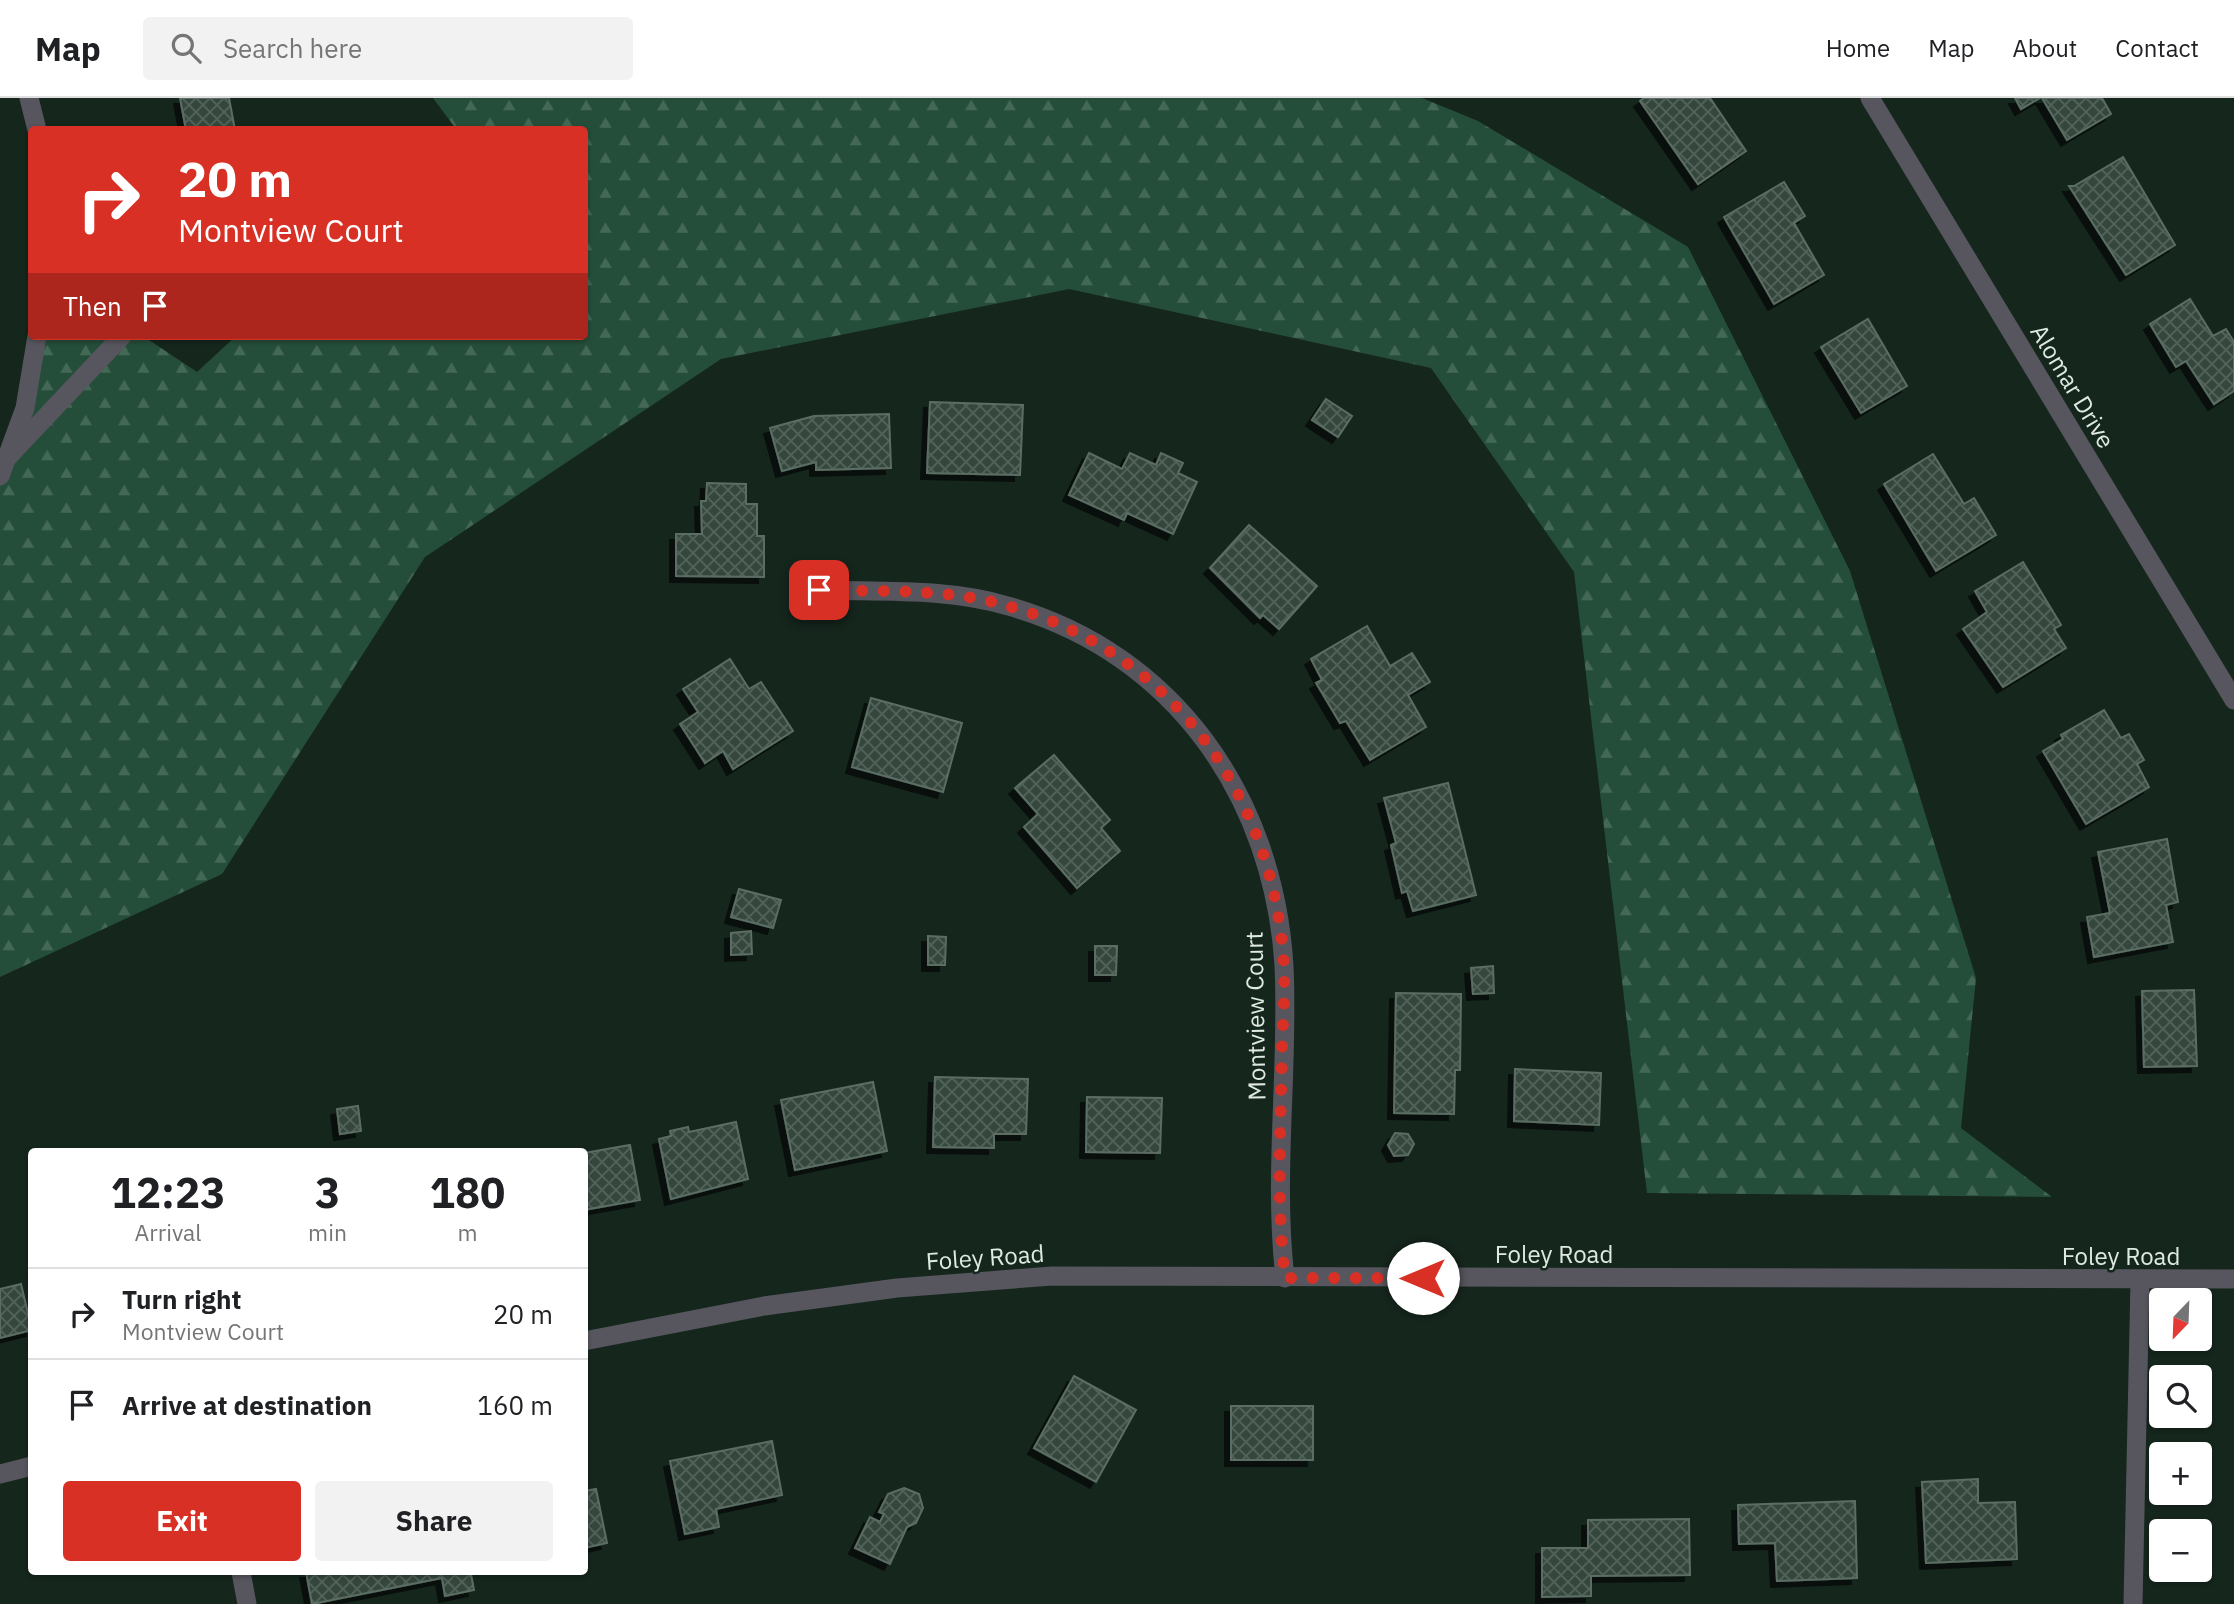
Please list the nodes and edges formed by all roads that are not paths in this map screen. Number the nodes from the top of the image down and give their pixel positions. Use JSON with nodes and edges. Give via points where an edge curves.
{"nodes":[{"id":1,"x":29,"y":98,"type":"edge"},
{"id":2,"x":1870,"y":98,"type":"edge"},
{"id":3,"x":36,"y":126,"type":"edge"},
{"id":4,"x":36,"y":340,"type":"edge"},
{"id":5,"x":118,"y":340,"type":"edge"},
{"id":6,"x":3,"y":467,"type":"edge"},
{"id":7,"x":819,"y":590,"type":"dead end"},
{"id":8,"x":2234,"y":700,"type":"edge"},
{"id":9,"x":1285,"y":1278,"type":"junction"},
{"id":10,"x":2234,"y":1279,"type":"edge"},
{"id":11,"x":2140,"y":1281,"type":"junction"},
{"id":12,"x":588,"y":1340,"type":"edge"},
{"id":13,"x":28,"y":1467,"type":"edge"},
{"id":14,"x":0,"y":1474,"type":"edge"},
{"id":15,"x":242,"y":1575,"type":"edge"},
{"id":16,"x":247,"y":1604,"type":"edge"},
{"id":17,"x":2133,"y":1604,"type":"edge"}],
"edges":[{"from":1,"to":3,"type":"street"},
{"from":2,"to":8,"type":"street","name":"Alomar Drive"},
{"from":4,"to":6,"type":"street","via":[[26,408]]},
{"from":5,"to":6,"type":"street"},
{"from":7,"to":9,"type":"street","name":"Montview Court","via":[[952,594],[1008,606],[1063,626],[1113,654],[1161,691],[1203,737],[1237,789],[1263,846],[1277,901],[1284,968],[1279,1221]]},
{"from":9,"to":11,"type":"street","name":"Foley Road"},
{"from":9,"to":12,"type":"street","name":"Foley Road","via":[[1052,1276],[897,1288],[764,1306]]},
{"from":10,"to":11,"type":"street","name":"Foley Road"},
{"from":11,"to":17,"type":"street"},
{"from":13,"to":14,"type":"street"},
{"from":15,"to":16,"type":"street"}]}
